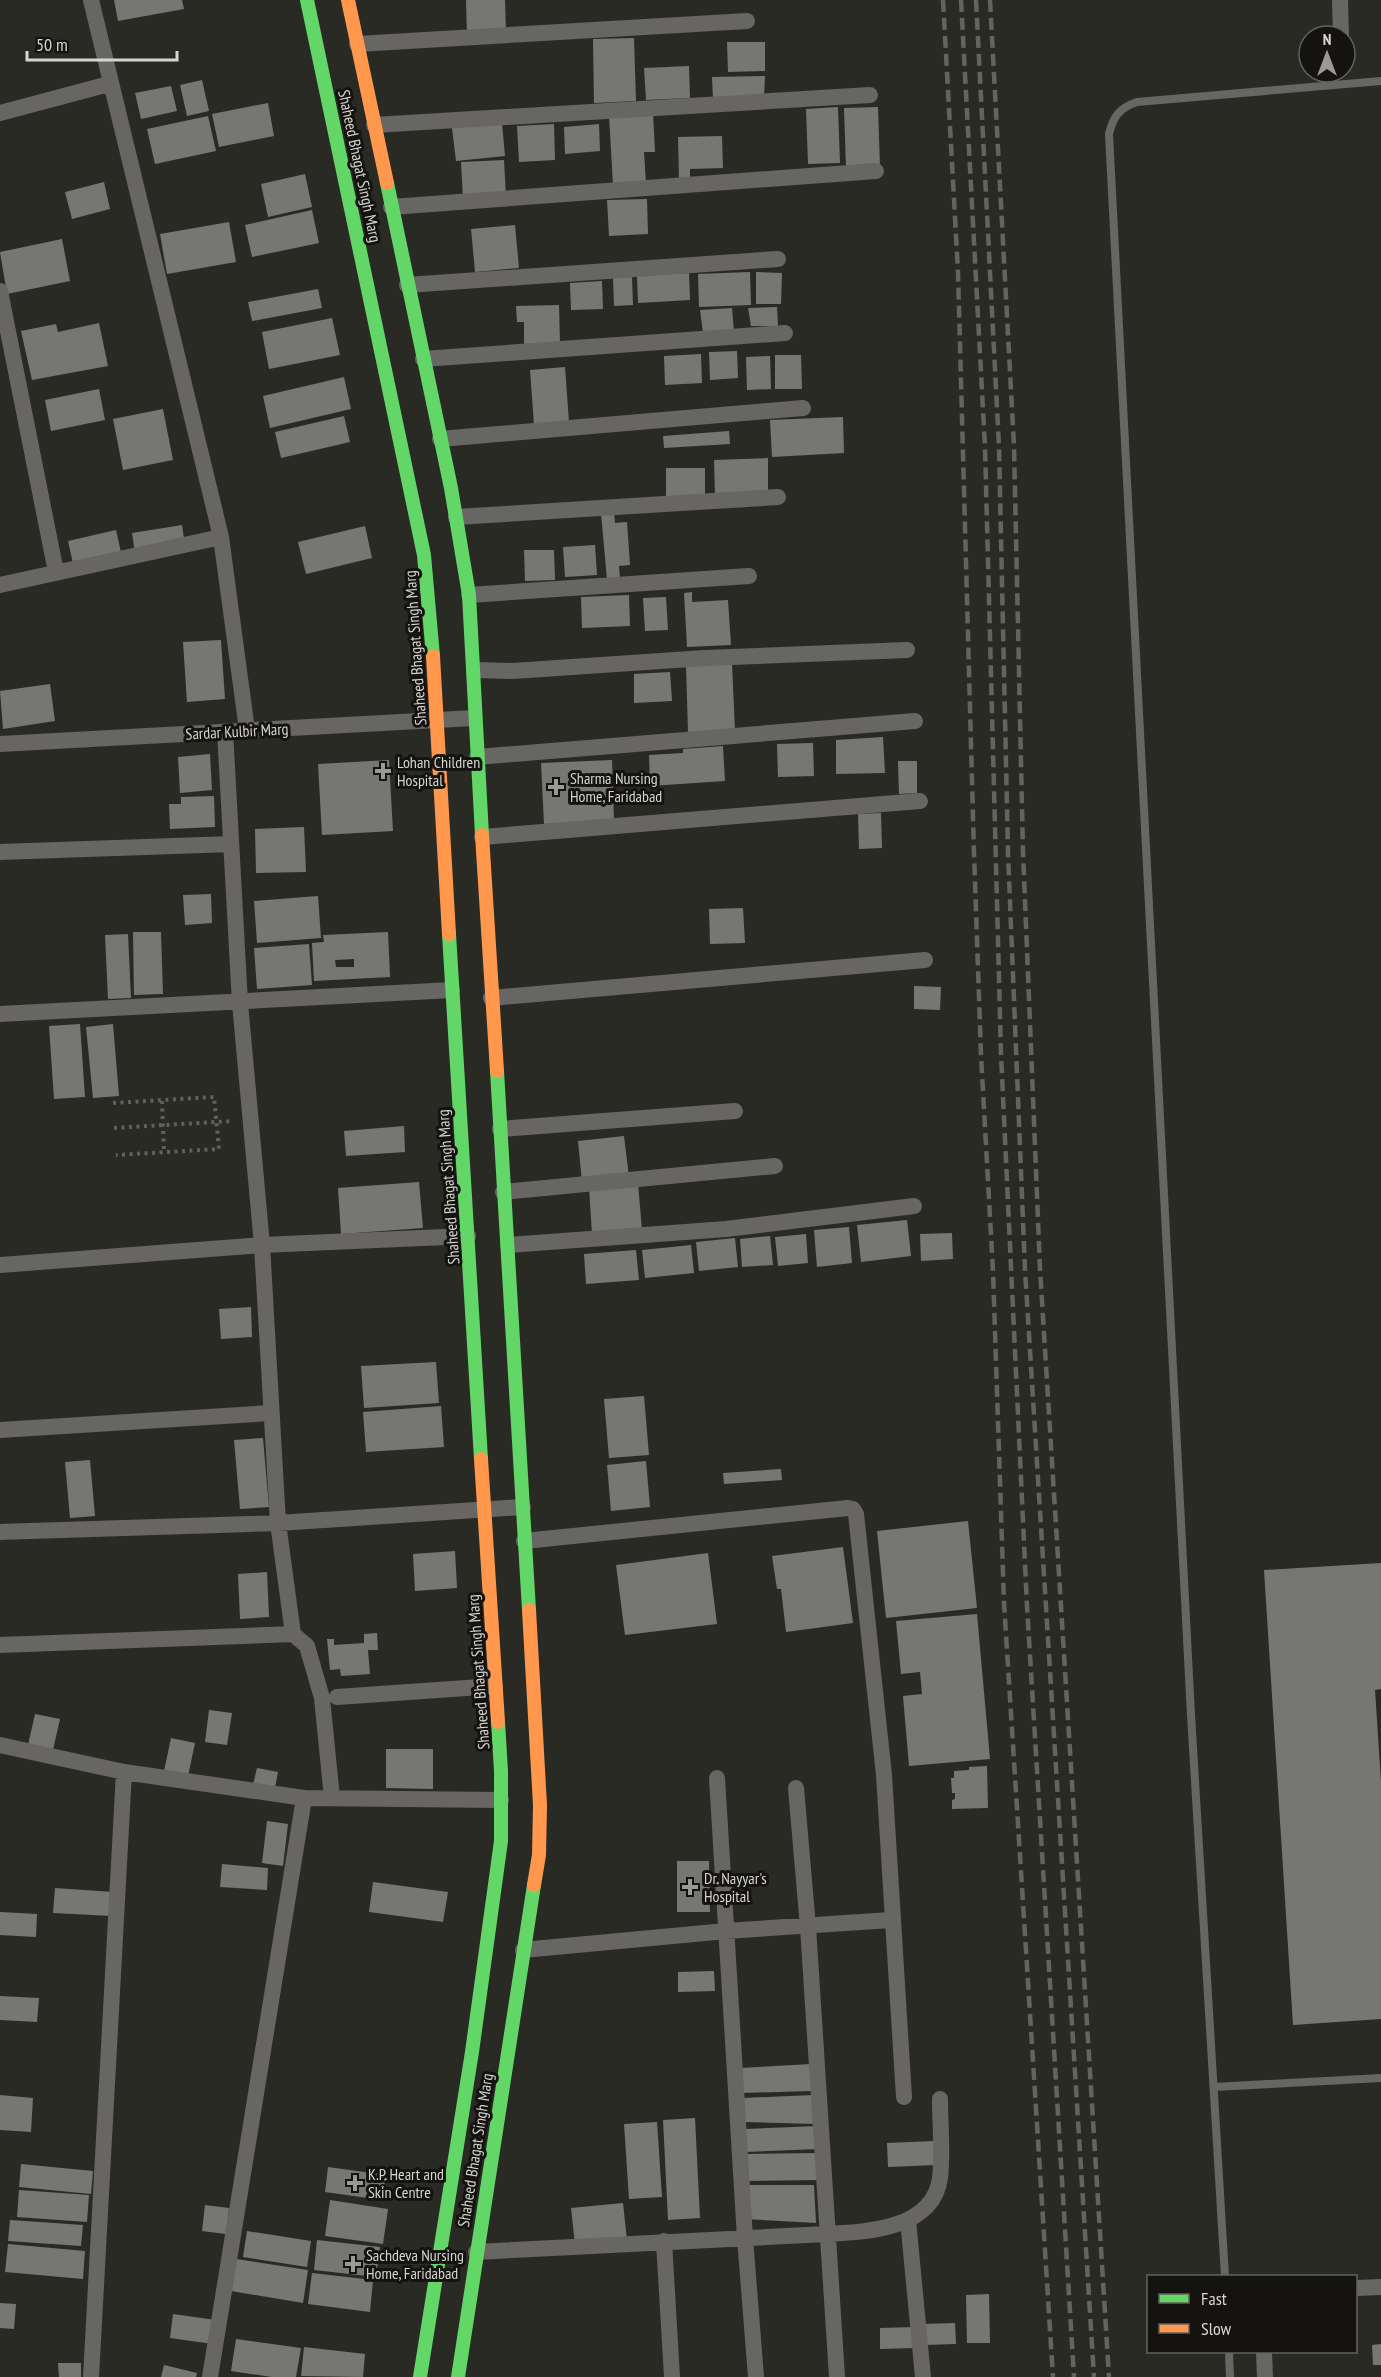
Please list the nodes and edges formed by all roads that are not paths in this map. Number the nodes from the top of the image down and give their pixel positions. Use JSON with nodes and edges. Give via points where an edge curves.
{"nodes":[{"id":1,"x":90,"y":0,"type":"edge"},
{"id":2,"x":308,"y":0,"type":"edge"},
{"id":3,"x":348,"y":0,"type":"edge"},
{"id":4,"x":1340,"y":0,"type":"edge"},
{"id":5,"x":747,"y":21,"type":"dead end"},
{"id":6,"x":1341,"y":24,"type":"edge"},
{"id":7,"x":357,"y":44,"type":"junction"},
{"id":8,"x":1381,"y":81,"type":"edge"},
{"id":9,"x":109,"y":84,"type":"junction"},
{"id":10,"x":870,"y":95,"type":"dead end"},
{"id":11,"x":0,"y":112,"type":"edge"},
{"id":12,"x":374,"y":125,"type":"junction"},
{"id":13,"x":876,"y":171,"type":"dead end"},
{"id":14,"x":391,"y":207,"type":"junction"},
{"id":15,"x":778,"y":259,"type":"dead end"},
{"id":16,"x":407,"y":285,"type":"junction"},
{"id":17,"x":0,"y":291,"type":"edge"},
{"id":18,"x":785,"y":333,"type":"dead end"},
{"id":19,"x":423,"y":359,"type":"junction"},
{"id":20,"x":803,"y":408,"type":"dead end"},
{"id":21,"x":440,"y":439,"type":"junction"},
{"id":22,"x":778,"y":497,"type":"dead end"},
{"id":23,"x":456,"y":517,"type":"junction"},
{"id":24,"x":221,"y":537,"type":"junction"},
{"id":25,"x":56,"y":572,"type":"junction"},
{"id":26,"x":749,"y":576,"type":"dead end"},
{"id":27,"x":0,"y":585,"type":"edge"},
{"id":28,"x":469,"y":595,"type":"junction"},
{"id":29,"x":907,"y":650,"type":"dead end"},
{"id":30,"x":474,"y":670,"type":"junction"},
{"id":31,"x":474,"y":718,"type":"junction"},
{"id":32,"x":437,"y":720,"type":"junction"},
{"id":33,"x":915,"y":721,"type":"dead end"},
{"id":34,"x":247,"y":730,"type":"junction"},
{"id":35,"x":225,"y":731,"type":"junction"},
{"id":36,"x":0,"y":744,"type":"edge"},
{"id":37,"x":477,"y":757,"type":"junction"},
{"id":38,"x":920,"y":801,"type":"dead end"},
{"id":39,"x":482,"y":837,"type":"junction"},
{"id":40,"x":231,"y":844,"type":"junction"},
{"id":41,"x":0,"y":852,"type":"edge"},
{"id":42,"x":925,"y":960,"type":"dead end"},
{"id":43,"x":452,"y":990,"type":"junction"},
{"id":44,"x":491,"y":998,"type":"junction"},
{"id":45,"x":240,"y":1003,"type":"junction"},
{"id":46,"x":0,"y":1014,"type":"edge"},
{"id":47,"x":735,"y":1111,"type":"dead end"},
{"id":48,"x":500,"y":1129,"type":"junction"},
{"id":49,"x":775,"y":1166,"type":"dead end"},
{"id":50,"x":504,"y":1192,"type":"junction"},
{"id":51,"x":914,"y":1206,"type":"dead end"},
{"id":52,"x":468,"y":1236,"type":"junction"},
{"id":53,"x":262,"y":1245,"type":"junction"},
{"id":54,"x":508,"y":1245,"type":"junction"},
{"id":55,"x":0,"y":1265,"type":"edge"},
{"id":56,"x":271,"y":1413,"type":"junction"},
{"id":57,"x":0,"y":1430,"type":"edge"},
{"id":58,"x":523,"y":1507,"type":"junction"},
{"id":59,"x":485,"y":1510,"type":"junction"},
{"id":60,"x":278,"y":1523,"type":"junction"},
{"id":61,"x":0,"y":1532,"type":"edge"},
{"id":62,"x":524,"y":1541,"type":"junction"},
{"id":63,"x":293,"y":1634,"type":"junction"},
{"id":64,"x":0,"y":1645,"type":"edge"},
{"id":65,"x":495,"y":1686,"type":"junction"},
{"id":66,"x":337,"y":1697,"type":"dead end"},
{"id":67,"x":0,"y":1745,"type":"edge"},
{"id":68,"x":124,"y":1772,"type":"junction"},
{"id":69,"x":717,"y":1778,"type":"dead end"},
{"id":70,"x":796,"y":1788,"type":"dead end"},
{"id":71,"x":304,"y":1798,"type":"junction"},
{"id":72,"x":332,"y":1798,"type":"junction"},
{"id":73,"x":501,"y":1800,"type":"junction"},
{"id":74,"x":891,"y":1920,"type":"junction"},
{"id":75,"x":808,"y":1927,"type":"junction"},
{"id":76,"x":726,"y":1930,"type":"junction"},
{"id":77,"x":523,"y":1950,"type":"junction"},
{"id":78,"x":1381,"y":2078,"type":"edge"},
{"id":79,"x":1214,"y":2087,"type":"junction"},
{"id":80,"x":904,"y":2097,"type":"dead end"},
{"id":81,"x":940,"y":2099,"type":"dead end"},
{"id":82,"x":908,"y":2220,"type":"junction"},
{"id":83,"x":826,"y":2234,"type":"junction"},
{"id":84,"x":745,"y":2238,"type":"junction"},
{"id":85,"x":664,"y":2241,"type":"junction"},
{"id":86,"x":476,"y":2252,"type":"junction"},
{"id":87,"x":1225,"y":2275,"type":"edge"},
{"id":88,"x":1381,"y":2287,"type":"edge"},
{"id":89,"x":1357,"y":2288,"type":"edge"},
{"id":90,"x":1229,"y":2353,"type":"edge"},
{"id":91,"x":1264,"y":2353,"type":"edge"},
{"id":92,"x":91,"y":2377,"type":"edge"},
{"id":93,"x":210,"y":2377,"type":"edge"},
{"id":94,"x":420,"y":2377,"type":"edge"},
{"id":95,"x":458,"y":2377,"type":"edge"},
{"id":96,"x":672,"y":2377,"type":"edge"},
{"id":97,"x":756,"y":2377,"type":"edge"},
{"id":98,"x":837,"y":2377,"type":"edge"},
{"id":99,"x":923,"y":2377,"type":"edge"},
{"id":100,"x":1230,"y":2377,"type":"edge"},
{"id":101,"x":1265,"y":2377,"type":"edge"}],
"edges":[{"from":1,"to":9,"type":"street"},
{"from":2,"to":32,"type":"street","name":"Shaheed Bhagat Singh Marg","via":[[424,555]]},
{"from":3,"to":7,"type":"street","name":"Shaheed Bhagat Singh Marg"},
{"from":4,"to":6,"type":"street"},
{"from":5,"to":7,"type":"street"},
{"from":7,"to":12,"type":"street","name":"Shaheed Bhagat Singh Marg"},
{"from":8,"to":79,"type":"lane","via":[[1137,102],[1118,112],[1109,134]]},
{"from":9,"to":11,"type":"street"},
{"from":9,"to":24,"type":"street"},
{"from":10,"to":12,"type":"street"},
{"from":12,"to":14,"type":"street","name":"Shaheed Bhagat Singh Marg"},
{"from":13,"to":14,"type":"street"},
{"from":14,"to":16,"type":"street","name":"Shaheed Bhagat Singh Marg"},
{"from":15,"to":16,"type":"street"},
{"from":16,"to":19,"type":"street","name":"Shaheed Bhagat Singh Marg"},
{"from":17,"to":25,"type":"street"},
{"from":18,"to":19,"type":"street"},
{"from":19,"to":21,"type":"street","name":"Shaheed Bhagat Singh Marg"},
{"from":20,"to":21,"type":"street"},
{"from":21,"to":23,"type":"street","name":"Shaheed Bhagat Singh Marg"},
{"from":22,"to":23,"type":"street"},
{"from":23,"to":28,"type":"street","name":"Shaheed Bhagat Singh Marg"},
{"from":24,"to":25,"type":"street"},
{"from":24,"to":34,"type":"street"},
{"from":25,"to":27,"type":"street"},
{"from":26,"to":28,"type":"street"},
{"from":28,"to":30,"type":"street","name":"Shaheed Bhagat Singh Marg"},
{"from":29,"to":30,"type":"street"},
{"from":30,"to":31,"type":"street","name":"Shaheed Bhagat Singh Marg"},
{"from":31,"to":32,"type":"street","name":"Sardar Kulbir Marg"},
{"from":31,"to":37,"type":"street","name":"Shaheed Bhagat Singh Marg"},
{"from":32,"to":34,"type":"street","name":"Sardar Kulbir Marg"},
{"from":32,"to":43,"type":"street","name":"Shaheed Bhagat Singh Marg"},
{"from":33,"to":37,"type":"street"},
{"from":34,"to":35,"type":"street","name":"Sardar Kulbir Marg"},
{"from":35,"to":36,"type":"street","name":"Sardar Kulbir Marg"},
{"from":35,"to":40,"type":"street"},
{"from":37,"to":39,"type":"street","name":"Shaheed Bhagat Singh Marg"},
{"from":38,"to":39,"type":"street"},
{"from":39,"to":44,"type":"street","name":"Shaheed Bhagat Singh Marg"},
{"from":40,"to":41,"type":"street"},
{"from":40,"to":45,"type":"street"},
{"from":42,"to":44,"type":"street"},
{"from":43,"to":45,"type":"street"},
{"from":43,"to":52,"type":"street","name":"Shaheed Bhagat Singh Marg"},
{"from":44,"to":48,"type":"street","name":"Shaheed Bhagat Singh Marg"},
{"from":45,"to":46,"type":"street"},
{"from":45,"to":53,"type":"street"},
{"from":47,"to":48,"type":"street"},
{"from":48,"to":50,"type":"street","name":"Shaheed Bhagat Singh Marg"},
{"from":49,"to":50,"type":"street"},
{"from":50,"to":54,"type":"street","name":"Shaheed Bhagat Singh Marg"},
{"from":51,"to":54,"type":"street","via":[[726,1229]]},
{"from":52,"to":53,"type":"street"},
{"from":52,"to":59,"type":"street","name":"Shaheed Bhagat Singh Marg"},
{"from":53,"to":55,"type":"street"},
{"from":53,"to":56,"type":"street"},
{"from":54,"to":58,"type":"street","name":"Shaheed Bhagat Singh Marg"},
{"from":56,"to":57,"type":"street"},
{"from":56,"to":60,"type":"street"},
{"from":58,"to":59,"type":"street"},
{"from":58,"to":62,"type":"street","name":"Shaheed Bhagat Singh Marg"},
{"from":59,"to":60,"type":"street"},
{"from":59,"to":65,"type":"street","name":"Shaheed Bhagat Singh Marg"},
{"from":60,"to":61,"type":"street"},
{"from":60,"to":63,"type":"street"},
{"from":62,"to":74,"type":"street","via":[[853,1509],[884,1775]]},
{"from":62,"to":77,"type":"street","name":"Shaheed Bhagat Singh Marg","via":[[540,1805],[538,1855]]},
{"from":63,"to":64,"type":"street"},
{"from":63,"to":72,"type":"street","via":[[307,1646],[322,1698]]},
{"from":65,"to":66,"type":"street"},
{"from":65,"to":73,"type":"street","name":"Shaheed Bhagat Singh Marg"},
{"from":67,"to":68,"type":"street"},
{"from":68,"to":71,"type":"street"},
{"from":68,"to":92,"type":"street"},
{"from":69,"to":76,"type":"street"},
{"from":70,"to":75,"type":"street"},
{"from":71,"to":72,"type":"street"},
{"from":71,"to":93,"type":"street"},
{"from":72,"to":73,"type":"street"},
{"from":73,"to":94,"type":"street","name":"Shaheed Bhagat Singh Marg","via":[[501,1841],[472,2052]]},
{"from":74,"to":75,"type":"street"},
{"from":74,"to":80,"type":"street"},
{"from":75,"to":76,"type":"street"},
{"from":75,"to":83,"type":"street"},
{"from":76,"to":77,"type":"street"},
{"from":76,"to":84,"type":"street"},
{"from":77,"to":86,"type":"street","name":"Shaheed Bhagat Singh Marg"},
{"from":78,"to":79,"type":"lane"},
{"from":79,"to":87,"type":"lane"},
{"from":81,"to":82,"type":"street","via":[[940,2180],[923,2210]]},
{"from":82,"to":83,"type":"street","via":[[867,2232]]},
{"from":82,"to":99,"type":"street"},
{"from":83,"to":84,"type":"street"},
{"from":83,"to":98,"type":"street"},
{"from":84,"to":85,"type":"street"},
{"from":84,"to":97,"type":"street"},
{"from":85,"to":86,"type":"street"},
{"from":85,"to":96,"type":"street"},
{"from":86,"to":95,"type":"street","name":"Shaheed Bhagat Singh Marg"},
{"from":88,"to":89,"type":"street"},
{"from":90,"to":100,"type":"lane"},
{"from":91,"to":101,"type":"street"}]}
